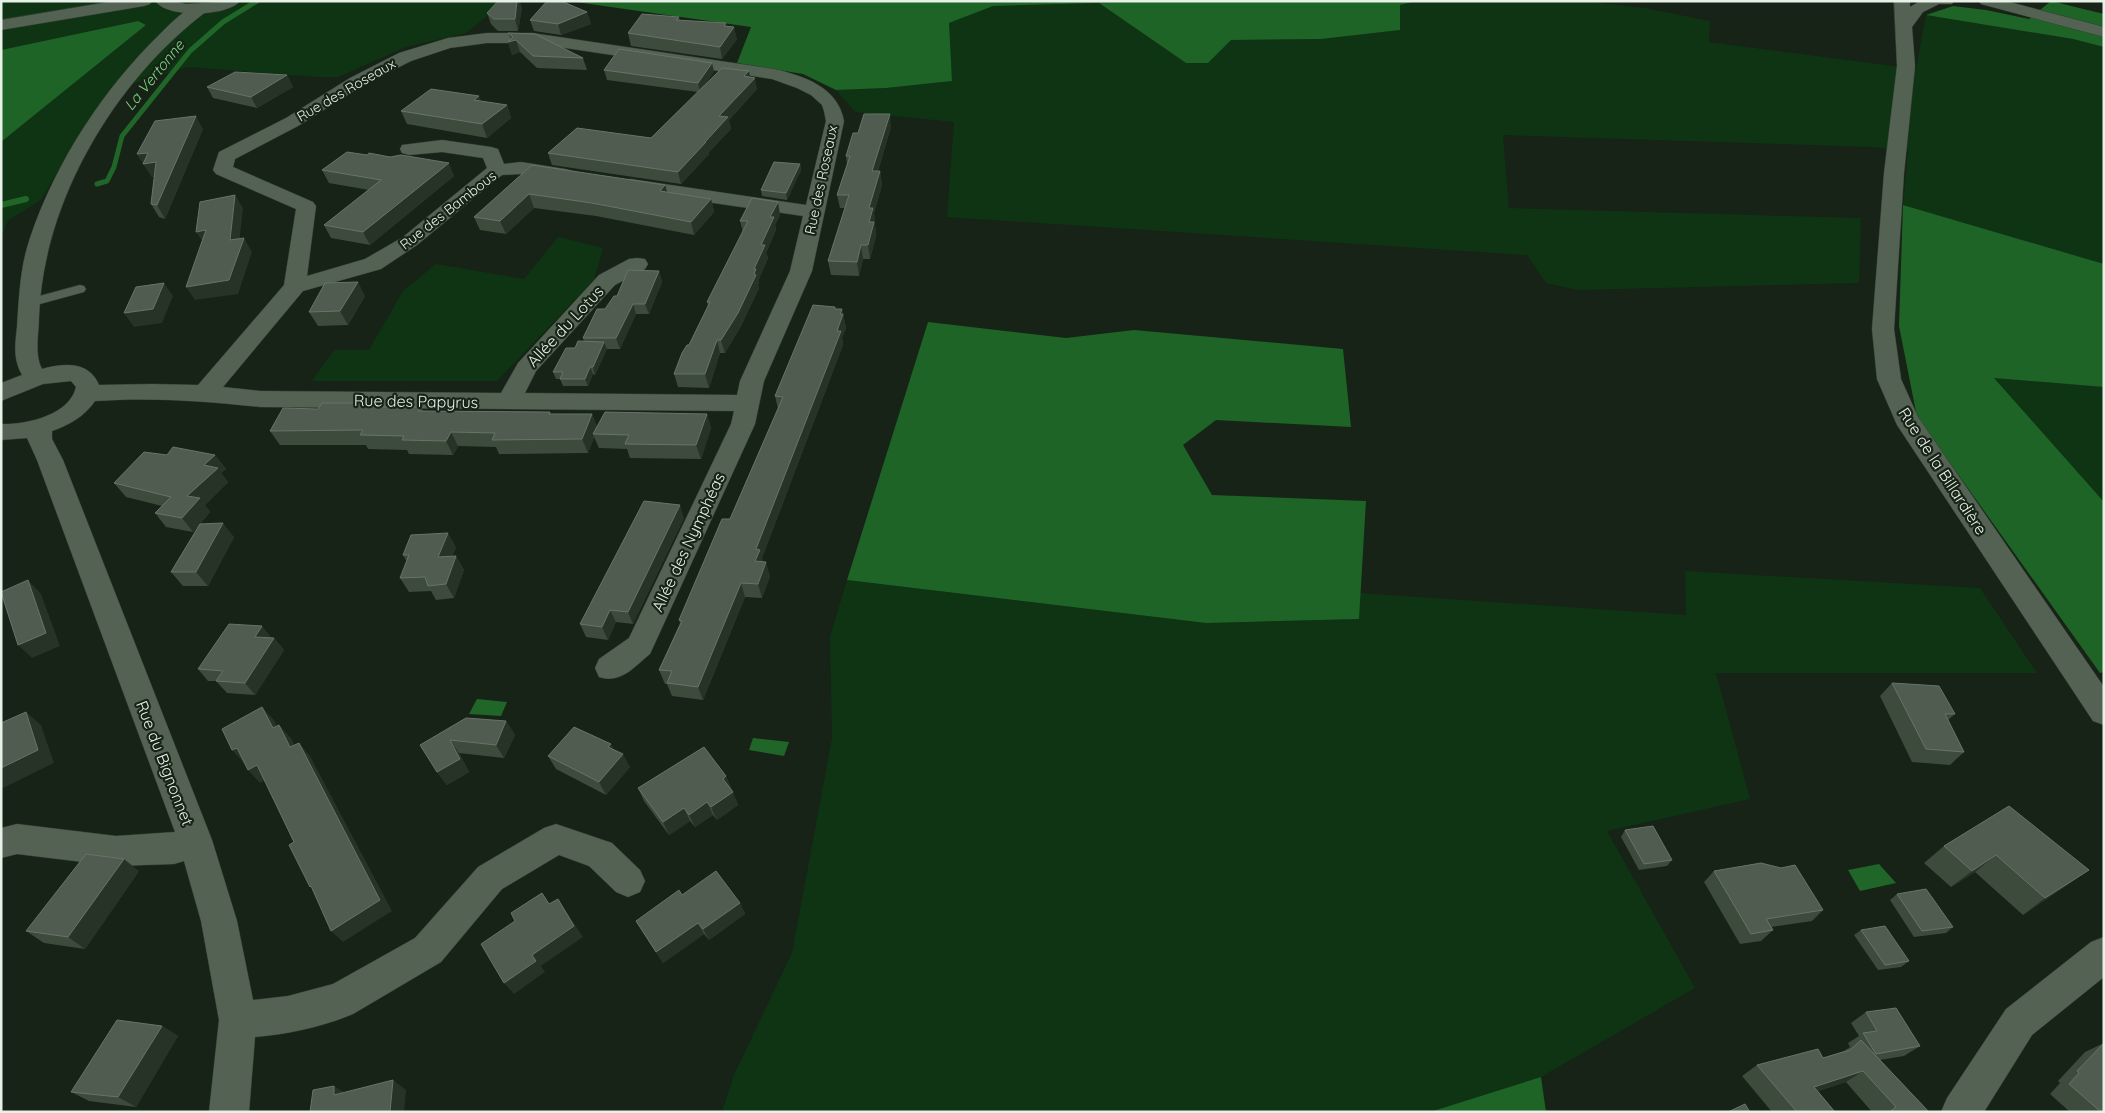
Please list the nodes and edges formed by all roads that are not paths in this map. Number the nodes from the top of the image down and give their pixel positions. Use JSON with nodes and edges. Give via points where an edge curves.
{"nodes":[{"id":1,"x":144,"y":1,"type":"edge"},
{"id":2,"x":163,"y":1,"type":"edge"},
{"id":3,"x":232,"y":1,"type":"edge"},
{"id":4,"x":1902,"y":1,"type":"edge"},
{"id":5,"x":1933,"y":1,"type":"edge"},
{"id":6,"x":1987,"y":1,"type":"edge"},
{"id":7,"x":201,"y":8,"type":"junction"},
{"id":8,"x":1,"y":25,"type":"edge"},
{"id":9,"x":1904,"y":26,"type":"junction"},
{"id":10,"x":2104,"y":32,"type":"edge"},
{"id":11,"x":409,"y":149,"type":"dead end"},
{"id":12,"x":497,"y":170,"type":"junction"},
{"id":13,"x":814,"y":212,"type":"junction"},
{"id":14,"x":637,"y":264,"type":"dead end"},
{"id":15,"x":295,"y":286,"type":"junction"},
{"id":16,"x":80,"y":288,"type":"dead end"},
{"id":17,"x":28,"y":303,"type":"junction"},
{"id":18,"x":35,"y":377,"type":"junction"},
{"id":19,"x":206,"y":392,"type":"junction"},
{"id":20,"x":1,"y":393,"type":"edge"},
{"id":21,"x":87,"y":394,"type":"junction"},
{"id":22,"x":509,"y":402,"type":"junction"},
{"id":23,"x":747,"y":403,"type":"junction"},
{"id":24,"x":39,"y":428,"type":"junction"},
{"id":25,"x":1,"y":432,"type":"edge"},
{"id":26,"x":610,"y":668,"type":"dead end"},
{"id":27,"x":2104,"y":712,"type":"edge"},
{"id":28,"x":195,"y":840,"type":"junction"},
{"id":29,"x":1,"y":842,"type":"edge"},
{"id":30,"x":628,"y":881,"type":"dead end"},
{"id":31,"x":2104,"y":954,"type":"edge"},
{"id":32,"x":238,"y":1020,"type":"junction"},
{"id":33,"x":229,"y":1112,"type":"edge"},
{"id":34,"x":1961,"y":1112,"type":"edge"}],
"edges":[{"from":1,"to":8,"type":"street"},
{"from":2,"to":7,"type":"street","via":[[175,8]]},
{"from":3,"to":7,"type":"street"},
{"from":4,"to":9,"type":"street","name":"Rue de la Billardière"},
{"from":5,"to":9,"type":"street","via":[[1918,9]]},
{"from":6,"to":10,"type":"street"},
{"from":7,"to":17,"type":"street","via":[[186,17],[130,75],[82,146],[40,239]]},
{"from":9,"to":27,"type":"street","name":"Rue de la Billardière","via":[[1906,66],[1894,173],[1883,329],[1889,379],[1906,419]]},
{"from":11,"to":12,"type":"street","via":[[442,146],[491,153]]},
{"from":12,"to":13,"type":"street","name":"Rue des Bambous","via":[[521,168]]},
{"from":12,"to":15,"type":"street","name":"Rue des Bambous","via":[[410,241],[373,264]]},
{"from":13,"to":15,"type":"street","name":"Rue des Roseaux","via":[[835,121],[830,103],[815,90],[795,80],[532,38],[486,38],[448,43],[405,56],[292,122],[226,156],[224,170],[306,206]]},
{"from":13,"to":23,"type":"street","name":"Rue des Roseaux","via":[[801,272],[752,381]]},
{"from":14,"to":22,"type":"street","name":"Allée du Lotus","via":[[607,280],[532,360]]},
{"from":15,"to":19,"type":"street"},
{"from":16,"to":17,"type":"lane"},
{"from":17,"to":18,"type":"street","via":[[28,364]]},
{"from":18,"to":20,"type":"street"},
{"from":18,"to":21,"type":"street","via":[[76,375],[85,379]]},
{"from":19,"to":21,"type":"street","name":"Rue des Papyrus","via":[[115,391]]},
{"from":19,"to":22,"type":"street","name":"Rue des Papyrus","via":[[260,399]]},
{"from":21,"to":24,"type":"street","via":[[70,412]]},
{"from":22,"to":23,"type":"street","name":"Rue des Papyrus"},
{"from":23,"to":26,"type":"street","name":"Allée des Nymphéas","via":[[743,424],[640,646]]},
{"from":24,"to":25,"type":"street"},
{"from":24,"to":28,"type":"street","name":"Rue du Bignonnet","via":[[40,440]]},
{"from":28,"to":29,"type":"street","via":[[174,849],[116,851],[17,839]]},
{"from":28,"to":32,"type":"street","name":"Rue du Bignonnet","via":[[219,921]]},
{"from":30,"to":32,"type":"street","via":[[600,854],[556,839],[490,878],[428,950],[340,1000],[288,1015]]},
{"from":31,"to":34,"type":"street","via":[[2019,1022]]},
{"from":32,"to":33,"type":"street","name":"Rue du Bignonnet"}]}
